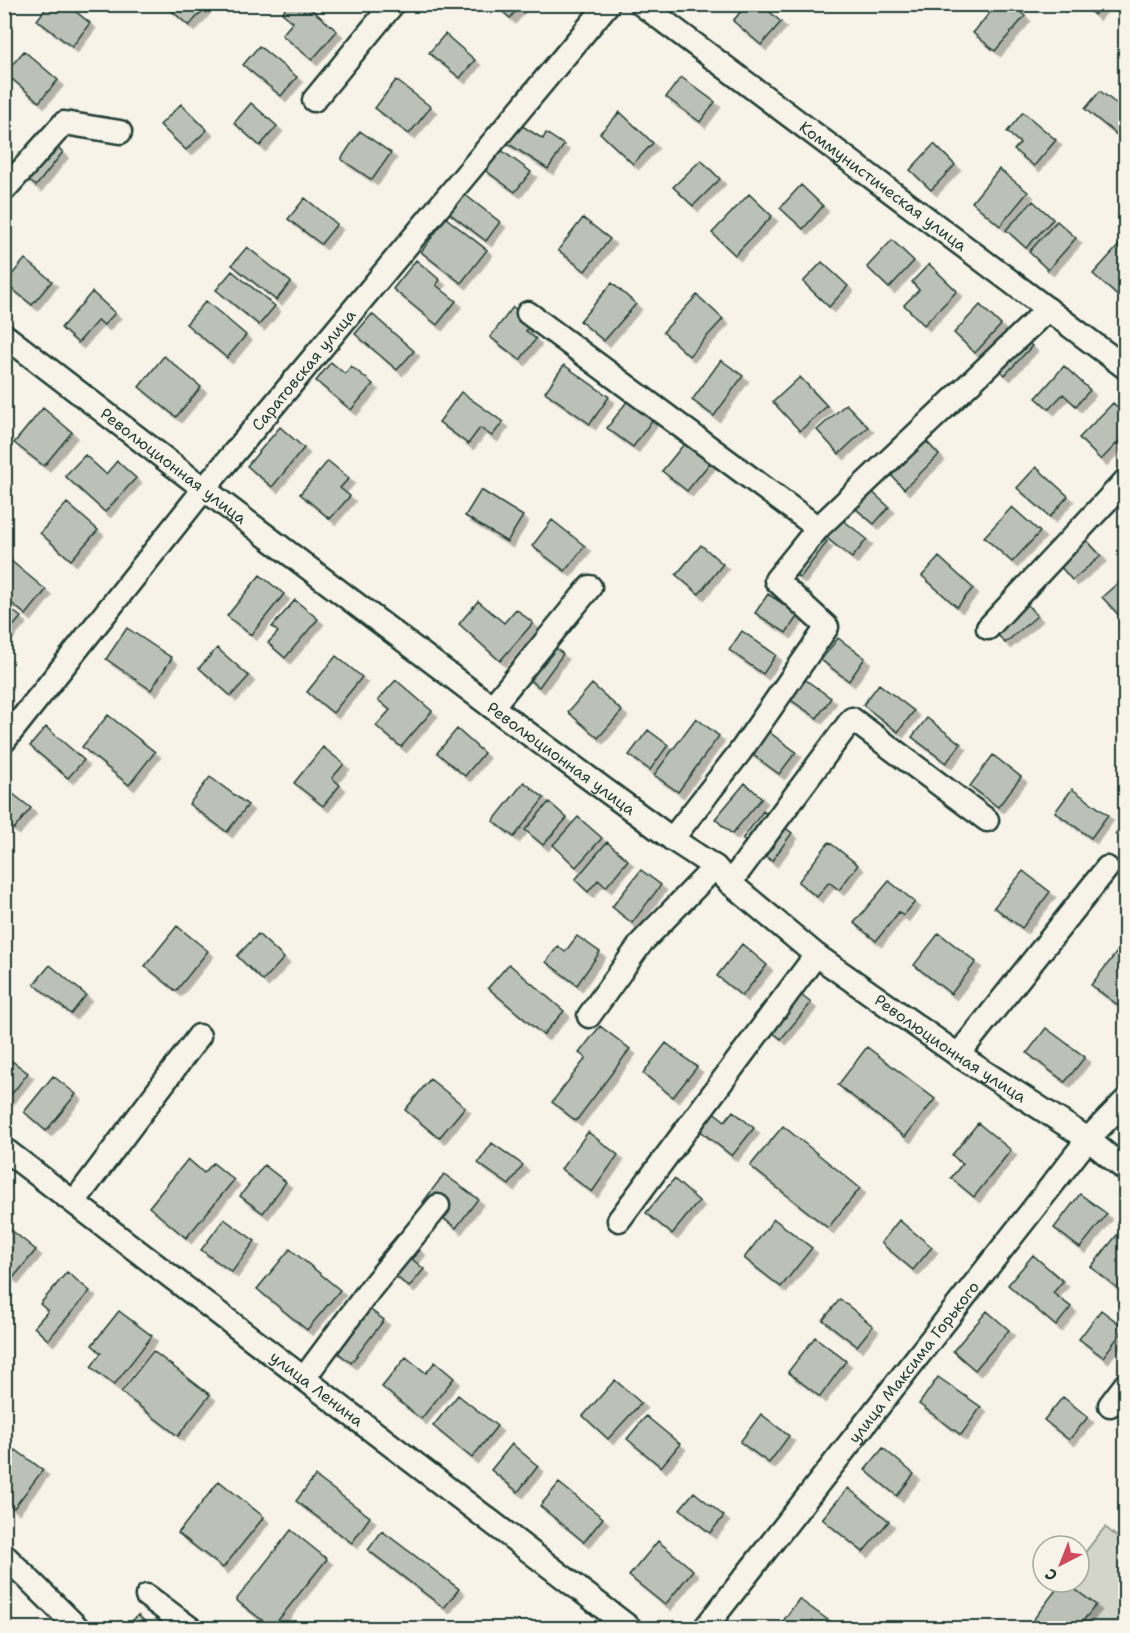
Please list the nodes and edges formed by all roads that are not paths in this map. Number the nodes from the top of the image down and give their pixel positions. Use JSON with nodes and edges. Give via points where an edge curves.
{"nodes":[{"id":1,"x":393,"y":4,"type":"edge"},
{"id":2,"x":608,"y":4,"type":"edge"},
{"id":3,"x":641,"y":4,"type":"edge"},
{"id":4,"x":314,"y":100,"type":"dead end"},
{"id":5,"x":120,"y":132,"type":"dead end"},
{"id":6,"x":4,"y":190,"type":"edge"},
{"id":7,"x":1048,"y":309,"type":"junction"},
{"id":8,"x":528,"y":313,"type":"dead end"},
{"id":9,"x":4,"y":335,"type":"edge"},
{"id":10,"x":1125,"y":368,"type":"edge"},
{"id":11,"x":1125,"y":480,"type":"edge"},
{"id":12,"x":204,"y":489,"type":"junction"},
{"id":13,"x":818,"y":528,"type":"junction"},
{"id":14,"x":590,"y":587,"type":"dead end"},
{"id":15,"x":988,"y":628,"type":"dead end"},
{"id":16,"x":492,"y":707,"type":"junction"},
{"id":17,"x":4,"y":741,"type":"edge"},
{"id":18,"x":987,"y":820,"type":"dead end"},
{"id":19,"x":672,"y":839,"type":"junction"},
{"id":20,"x":1107,"y":868,"type":"dead end"},
{"id":21,"x":722,"y":875,"type":"junction"},
{"id":22,"x":816,"y":955,"type":"junction"},
{"id":23,"x":590,"y":1016,"type":"dead end"},
{"id":24,"x":200,"y":1036,"type":"dead end"},
{"id":25,"x":957,"y":1055,"type":"junction"},
{"id":26,"x":1125,"y":1100,"type":"edge"},
{"id":27,"x":1088,"y":1139,"type":"junction"},
{"id":28,"x":4,"y":1149,"type":"edge"},
{"id":29,"x":1125,"y":1170,"type":"edge"},
{"id":30,"x":74,"y":1202,"type":"junction"},
{"id":31,"x":438,"y":1206,"type":"dead end"},
{"id":32,"x":619,"y":1220,"type":"dead end"},
{"id":33,"x":304,"y":1378,"type":"junction"},
{"id":34,"x":1125,"y":1384,"type":"edge"},
{"id":35,"x":1110,"y":1405,"type":"dead end"},
{"id":36,"x":5,"y":1557,"type":"edge"},
{"id":37,"x":147,"y":1596,"type":"dead end"},
{"id":38,"x":78,"y":1629,"type":"edge"},
{"id":39,"x":190,"y":1629,"type":"edge"},
{"id":40,"x":630,"y":1629,"type":"edge"},
{"id":41,"x":705,"y":1629,"type":"edge"}],
"edges":[{"from":1,"to":4,"type":"street"},
{"from":2,"to":12,"type":"street","name":"Саратовская улица"},
{"from":3,"to":7,"type":"street","name":"Коммунистическая улица"},
{"from":5,"to":6,"type":"street","via":[[64,123]]},
{"from":7,"to":10,"type":"street","name":"Коммунистическая улица"},
{"from":7,"to":13,"type":"street"},
{"from":8,"to":13,"type":"street"},
{"from":9,"to":12,"type":"street","name":"Революционная улица"},
{"from":11,"to":15,"type":"street"},
{"from":12,"to":16,"type":"street","name":"Революционная улица"},
{"from":12,"to":17,"type":"street","name":"Саратовская улица"},
{"from":13,"to":19,"type":"street","via":[[776,580],[827,627],[740,752]]},
{"from":14,"to":16,"type":"street"},
{"from":16,"to":19,"type":"street","name":"Революционная улица"},
{"from":18,"to":21,"type":"street","via":[[852,719]]},
{"from":19,"to":21,"type":"street","name":"Революционная улица"},
{"from":20,"to":25,"type":"street"},
{"from":21,"to":22,"type":"street","name":"Революционная улица"},
{"from":21,"to":23,"type":"street","via":[[642,942]]},
{"from":22,"to":25,"type":"street","name":"Революционная улица"},
{"from":22,"to":32,"type":"street"},
{"from":24,"to":30,"type":"street"},
{"from":25,"to":27,"type":"street","name":"Революционная улица"},
{"from":26,"to":27,"type":"street","name":"улица Максима Горького"},
{"from":27,"to":29,"type":"street","name":"Революционная улица"},
{"from":27,"to":41,"type":"street","name":"улица Максима Горького"},
{"from":28,"to":30,"type":"street","name":"улица Ленина"},
{"from":30,"to":33,"type":"street","name":"улица Ленина"},
{"from":31,"to":33,"type":"street"},
{"from":33,"to":40,"type":"street","name":"улица Ленина"},
{"from":34,"to":35,"type":"street"},
{"from":36,"to":38,"type":"street"},
{"from":37,"to":39,"type":"street"}]}
